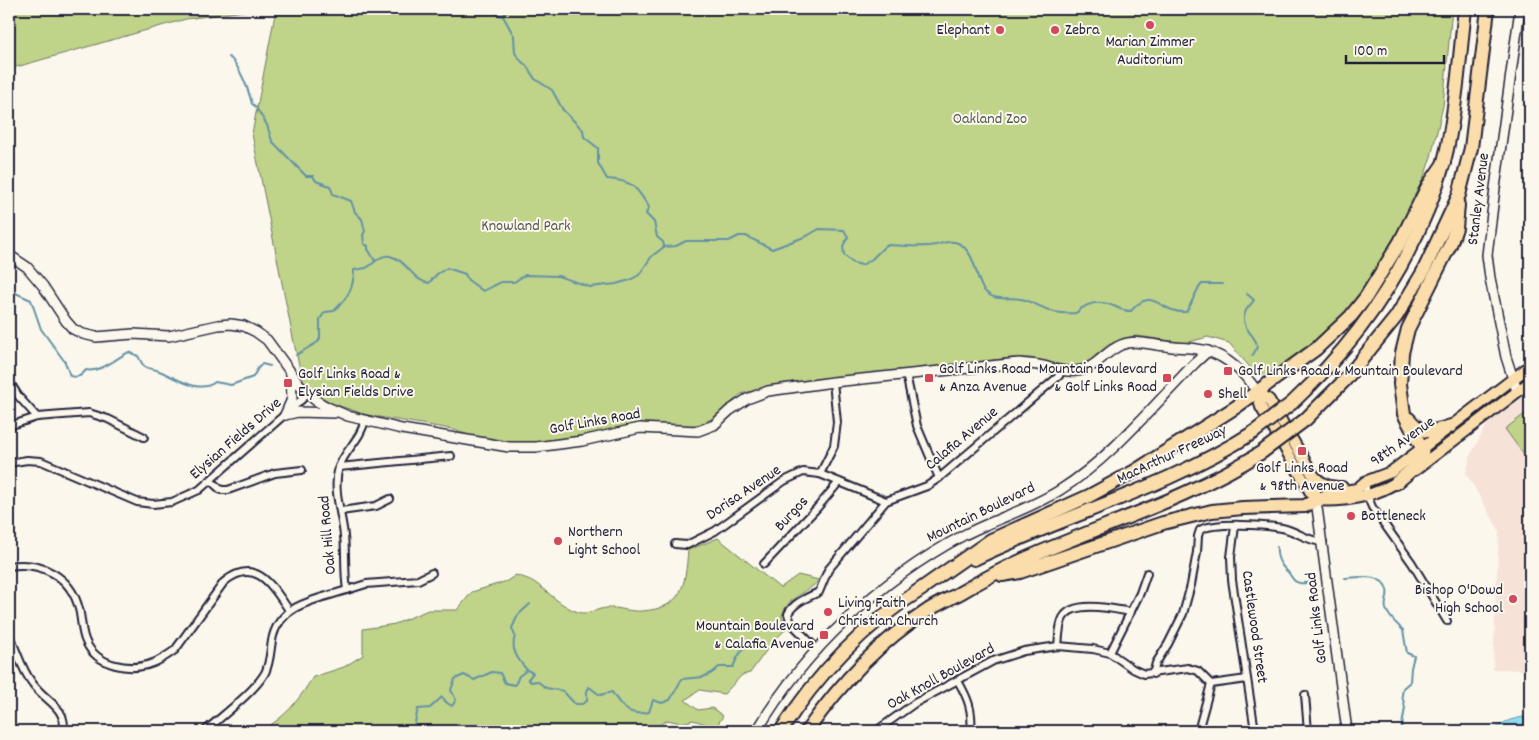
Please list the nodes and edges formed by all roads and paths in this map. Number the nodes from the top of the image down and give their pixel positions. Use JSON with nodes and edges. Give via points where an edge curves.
{"nodes":[{"id":1,"x":1465,"y":9,"type":"edge"},
{"id":2,"x":1488,"y":9,"type":"edge"},
{"id":3,"x":1520,"y":9,"type":"edge"},
{"id":4,"x":1444,"y":163,"type":"junction"},
{"id":5,"x":1459,"y":195,"type":"junction"},
{"id":6,"x":9,"y":254,"type":"edge"},
{"id":7,"x":1208,"y":351,"type":"junction"},
{"id":8,"x":1530,"y":366,"type":"edge"},
{"id":9,"x":1062,"y":370,"type":"junction"},
{"id":10,"x":290,"y":373,"type":"junction"},
{"id":11,"x":906,"y":374,"type":"junction"},
{"id":12,"x":1512,"y":379,"type":"junction"},
{"id":13,"x":9,"y":382,"type":"edge"},
{"id":14,"x":833,"y":382,"type":"junction"},
{"id":15,"x":1530,"y":382,"type":"edge"},
{"id":16,"x":1257,"y":391,"type":"junction"},
{"id":17,"x":1517,"y":391,"type":"junction"},
{"id":18,"x":308,"y":394,"type":"junction"},
{"id":19,"x":1403,"y":405,"type":"junction"},
{"id":20,"x":341,"y":413,"type":"junction"},
{"id":21,"x":285,"y":415,"type":"junction"},
{"id":22,"x":37,"y":416,"type":"junction"},
{"id":23,"x":365,"y":420,"type":"junction"},
{"id":24,"x":9,"y":426,"type":"edge"},
{"id":25,"x":1451,"y":426,"type":"junction"},
{"id":26,"x":144,"y":437,"type":"dead end"},
{"id":27,"x":1422,"y":448,"type":"junction"},
{"id":28,"x":451,"y":456,"type":"dead end"},
{"id":29,"x":9,"y":463,"type":"edge"},
{"id":30,"x":339,"y":467,"type":"junction"},
{"id":31,"x":302,"y":470,"type":"dead end"},
{"id":32,"x":820,"y":474,"type":"junction"},
{"id":33,"x":1313,"y":475,"type":"junction"},
{"id":34,"x":940,"y":478,"type":"junction"},
{"id":35,"x":211,"y":481,"type":"junction"},
{"id":36,"x":839,"y":482,"type":"junction"},
{"id":37,"x":1365,"y":482,"type":"junction"},
{"id":38,"x":1396,"y":483,"type":"junction"},
{"id":39,"x":1367,"y":495,"type":"junction"},
{"id":40,"x":390,"y":499,"type":"dead end"},
{"id":41,"x":1316,"y":500,"type":"junction"},
{"id":42,"x":886,"y":501,"type":"junction"},
{"id":43,"x":341,"y":511,"type":"junction"},
{"id":44,"x":1235,"y":526,"type":"junction"},
{"id":45,"x":1322,"y":542,"type":"junction"},
{"id":46,"x":675,"y":544,"type":"dead end"},
{"id":47,"x":764,"y":564,"type":"dead end"},
{"id":48,"x":9,"y":566,"type":"edge"},
{"id":49,"x":432,"y":573,"type":"dead end"},
{"id":50,"x":1147,"y":574,"type":"dead end"},
{"id":51,"x":987,"y":577,"type":"junction"},
{"id":52,"x":346,"y":590,"type":"junction"},
{"id":53,"x":915,"y":593,"type":"junction"},
{"id":54,"x":289,"y":610,"type":"junction"},
{"id":55,"x":1131,"y":612,"type":"junction"},
{"id":56,"x":1447,"y":621,"type":"dead end"},
{"id":57,"x":12,"y":641,"type":"dead end"},
{"id":58,"x":1058,"y":646,"type":"junction"},
{"id":59,"x":818,"y":650,"type":"junction"},
{"id":60,"x":1110,"y":653,"type":"junction"},
{"id":61,"x":1153,"y":674,"type":"junction"},
{"id":62,"x":1247,"y":679,"type":"junction"},
{"id":63,"x":958,"y":681,"type":"junction"},
{"id":64,"x":1211,"y":684,"type":"junction"},
{"id":65,"x":1305,"y":695,"type":"dead end"},
{"id":66,"x":64,"y":731,"type":"edge"},
{"id":67,"x":205,"y":731,"type":"edge"},
{"id":68,"x":757,"y":731,"type":"edge"},
{"id":69,"x":781,"y":731,"type":"edge"},
{"id":70,"x":807,"y":731,"type":"edge"},
{"id":71,"x":876,"y":731,"type":"edge"},
{"id":72,"x":971,"y":731,"type":"edge"},
{"id":73,"x":1198,"y":731,"type":"edge"},
{"id":74,"x":1255,"y":731,"type":"edge"},
{"id":75,"x":1308,"y":731,"type":"edge"},
{"id":76,"x":1346,"y":731,"type":"edge"}],
"edges":[{"from":1,"to":4,"type":"highway","name":"MacArthur Freeway","via":[[1455,103]]},
{"from":2,"to":5,"type":"highway","via":[[1471,148]]},
{"from":3,"to":12,"type":"main road","name":"Stanley Avenue","via":[[1487,254]]},
{"from":4,"to":16,"type":"highway","via":[[1428,186],[1400,242],[1351,316],[1316,349]]},
{"from":4,"to":53,"type":"highway","name":"MacArthur Freeway","bridge":true,"via":[[1415,240],[1392,284],[1345,348],[1292,403],[1223,452],[992,550]]},
{"from":5,"to":19,"type":"highway","via":[[1456,228],[1408,328],[1402,353],[1400,384]]},
{"from":5,"to":51,"type":"highway","bridge":true,"via":[[1423,272],[1396,317],[1345,380],[1305,420],[1232,471],[1192,491]]},
{"from":6,"to":10,"type":"main road","name":"Golf Links Road","via":[[27,267],[66,321],[83,334],[96,337],[169,336],[218,325],[238,325],[267,340]]},
{"from":7,"to":9,"type":"main road","name":"Golf Links Road","via":[[1127,343],[1085,370]]},
{"from":7,"to":16,"type":"main road","name":"Golf Links Road","via":[[1236,366]]},
{"from":7,"to":59,"type":"main road","name":"Mountain Boulevard","via":[[1120,441],[1074,480],[1053,494],[965,534],[919,561],[861,606]]},
{"from":8,"to":12,"type":"main road","name":"98th Avenue"},
{"from":9,"to":11,"type":"main road","name":"Golf Links Road","via":[[1019,363]]},
{"from":9,"to":34,"type":"street","name":"Calafia Avenue","via":[[1059,376]]},
{"from":10,"to":18,"type":"main road","name":"Golf Links Road"},
{"from":10,"to":21,"type":"main road","via":[[292,399]]},
{"from":11,"to":14,"type":"main road","name":"Golf Links Road"},
{"from":11,"to":34,"type":"street","via":[[917,426]]},
{"from":12,"to":17,"type":"main road","name":"Stanley Avenue"},
{"from":12,"to":25,"type":"main road","name":"98th Avenue"},
{"from":13,"to":22,"type":"street"},
{"from":14,"to":23,"type":"main road","name":"Golf Links Road","via":[[768,391],[748,399],[714,424],[698,431],[640,428],[582,442],[536,447],[481,443]]},
{"from":14,"to":32,"type":"street","via":[[837,422],[834,446]]},
{"from":15,"to":17,"type":"main road","name":"98th Avenue"},
{"from":16,"to":33,"type":"main road","name":"Golf Links Road","via":[[1269,400]]},
{"from":16,"to":41,"type":"main road","name":"Golf Links Road","via":[[1261,407]]},
{"from":16,"to":53,"type":"highway","via":[[1119,480],[991,540]]},
{"from":17,"to":38,"type":"main road","name":"98th Avenue"},
{"from":18,"to":20,"type":"main road","name":"Golf Links Road","via":[[320,404]]},
{"from":18,"to":21,"type":"street","name":"Elysian Fields Drive"},
{"from":19,"to":25,"type":"highway","via":[[1409,419],[1418,428],[1436,431]]},
{"from":19,"to":27,"type":"highway","via":[[1404,414]]},
{"from":20,"to":21,"type":"main road","via":[[298,412]]},
{"from":20,"to":23,"type":"main road","name":"Golf Links Road"},
{"from":21,"to":35,"type":"street","name":"Elysian Fields Drive"},
{"from":22,"to":24,"type":"street"},
{"from":22,"to":26,"type":"street","via":[[89,413]]},
{"from":23,"to":30,"type":"street","name":"Oak Hill Road","via":[[359,437]]},
{"from":25,"to":27,"type":"main road","name":"98th Avenue"},
{"from":27,"to":37,"type":"main road","name":"98th Avenue","via":[[1391,472]]},
{"from":27,"to":38,"type":"highway","via":[[1422,458]]},
{"from":28,"to":30,"type":"street"},
{"from":29,"to":35,"type":"street","name":"Elysian Fields Drive","via":[[41,461],[142,503],[182,499]]},
{"from":30,"to":43,"type":"street","name":"Oak Hill Road","via":[[337,490]]},
{"from":31,"to":35,"type":"street","via":[[275,473],[228,490],[221,490]]},
{"from":32,"to":36,"type":"street","name":"Dorisa Avenue"},
{"from":32,"to":46,"type":"street","name":"Dorisa Avenue","via":[[803,472],[784,481],[715,531],[687,545]]},
{"from":33,"to":37,"type":"main road","via":[[1322,484],[1331,486]]},
{"from":33,"to":41,"type":"main road","name":"Golf Links Road"},
{"from":34,"to":42,"type":"street","name":"Calafia Avenue"},
{"from":36,"to":42,"type":"street","name":"Dorisa Avenue"},
{"from":36,"to":47,"type":"street","name":"Burgos"},
{"from":37,"to":39,"type":"street"},
{"from":37,"to":41,"type":"main road","name":"98th Avenue","via":[[1357,489]]},
{"from":38,"to":39,"type":"main road","name":"98th Avenue"},
{"from":39,"to":41,"type":"main road","name":"98th Avenue"},
{"from":39,"to":56,"type":"street"},
{"from":40,"to":43,"type":"street","via":[[376,506]]},
{"from":41,"to":45,"type":"main road","name":"Golf Links Road"},
{"from":41,"to":51,"type":"highway","via":[[1305,506],[1212,511],[1163,523],[1020,572]]},
{"from":42,"to":59,"type":"street","name":"Calafia Avenue","via":[[828,570],[819,592],[789,611],[791,623]]},
{"from":43,"to":52,"type":"street","name":"Oak Hill Road"},
{"from":44,"to":45,"type":"street","via":[[1282,528]]},
{"from":44,"to":61,"type":"street","via":[[1213,525],[1200,530],[1183,614],[1156,662]]},
{"from":44,"to":62,"type":"street","name":"Castlewood Street","via":[[1232,580]]},
{"from":45,"to":76,"type":"main road","name":"Golf Links Road"},
{"from":48,"to":54,"type":"street","via":[[36,566],[60,577],[76,599],[90,650],[109,663],[124,666],[152,664],[176,650],[224,582],[240,572],[262,576]]},
{"from":49,"to":52,"type":"street","via":[[418,580],[366,584]]},
{"from":50,"to":55,"type":"street"},
{"from":51,"to":70,"type":"highway","via":[[928,610],[892,637],[839,689]]},
{"from":52,"to":54,"type":"street","name":"Oak Hill Road"},
{"from":53,"to":69,"type":"highway","name":"MacArthur Freeway","via":[[866,631],[844,653]]},
{"from":54,"to":67,"type":"street","via":[[274,633],[269,662],[261,678]]},
{"from":55,"to":58,"type":"street","via":[[1099,607],[1074,609],[1063,618]]},
{"from":55,"to":60,"type":"street"},
{"from":57,"to":66,"type":"street","via":[[33,685],[64,716]]},
{"from":58,"to":60,"type":"street","name":"Oak Knoll Boulevard"},
{"from":58,"to":63,"type":"street","name":"Oak Knoll Boulevard","via":[[1024,651],[993,661]]},
{"from":59,"to":68,"type":"main road","name":"Mountain Boulevard","via":[[789,684]]},
{"from":60,"to":61,"type":"street","name":"Oak Knoll Boulevard","via":[[1144,674]]},
{"from":61,"to":64,"type":"street","name":"Oak Knoll Boulevard","via":[[1188,668],[1198,671]]},
{"from":62,"to":64,"type":"street"},
{"from":62,"to":74,"type":"street","name":"Castlewood Street"},
{"from":63,"to":71,"type":"street","name":"Oak Knoll Boulevard","via":[[915,703]]},
{"from":63,"to":72,"type":"street","via":[[971,708]]},
{"from":64,"to":73,"type":"street"},
{"from":65,"to":75,"type":"street"}]}
